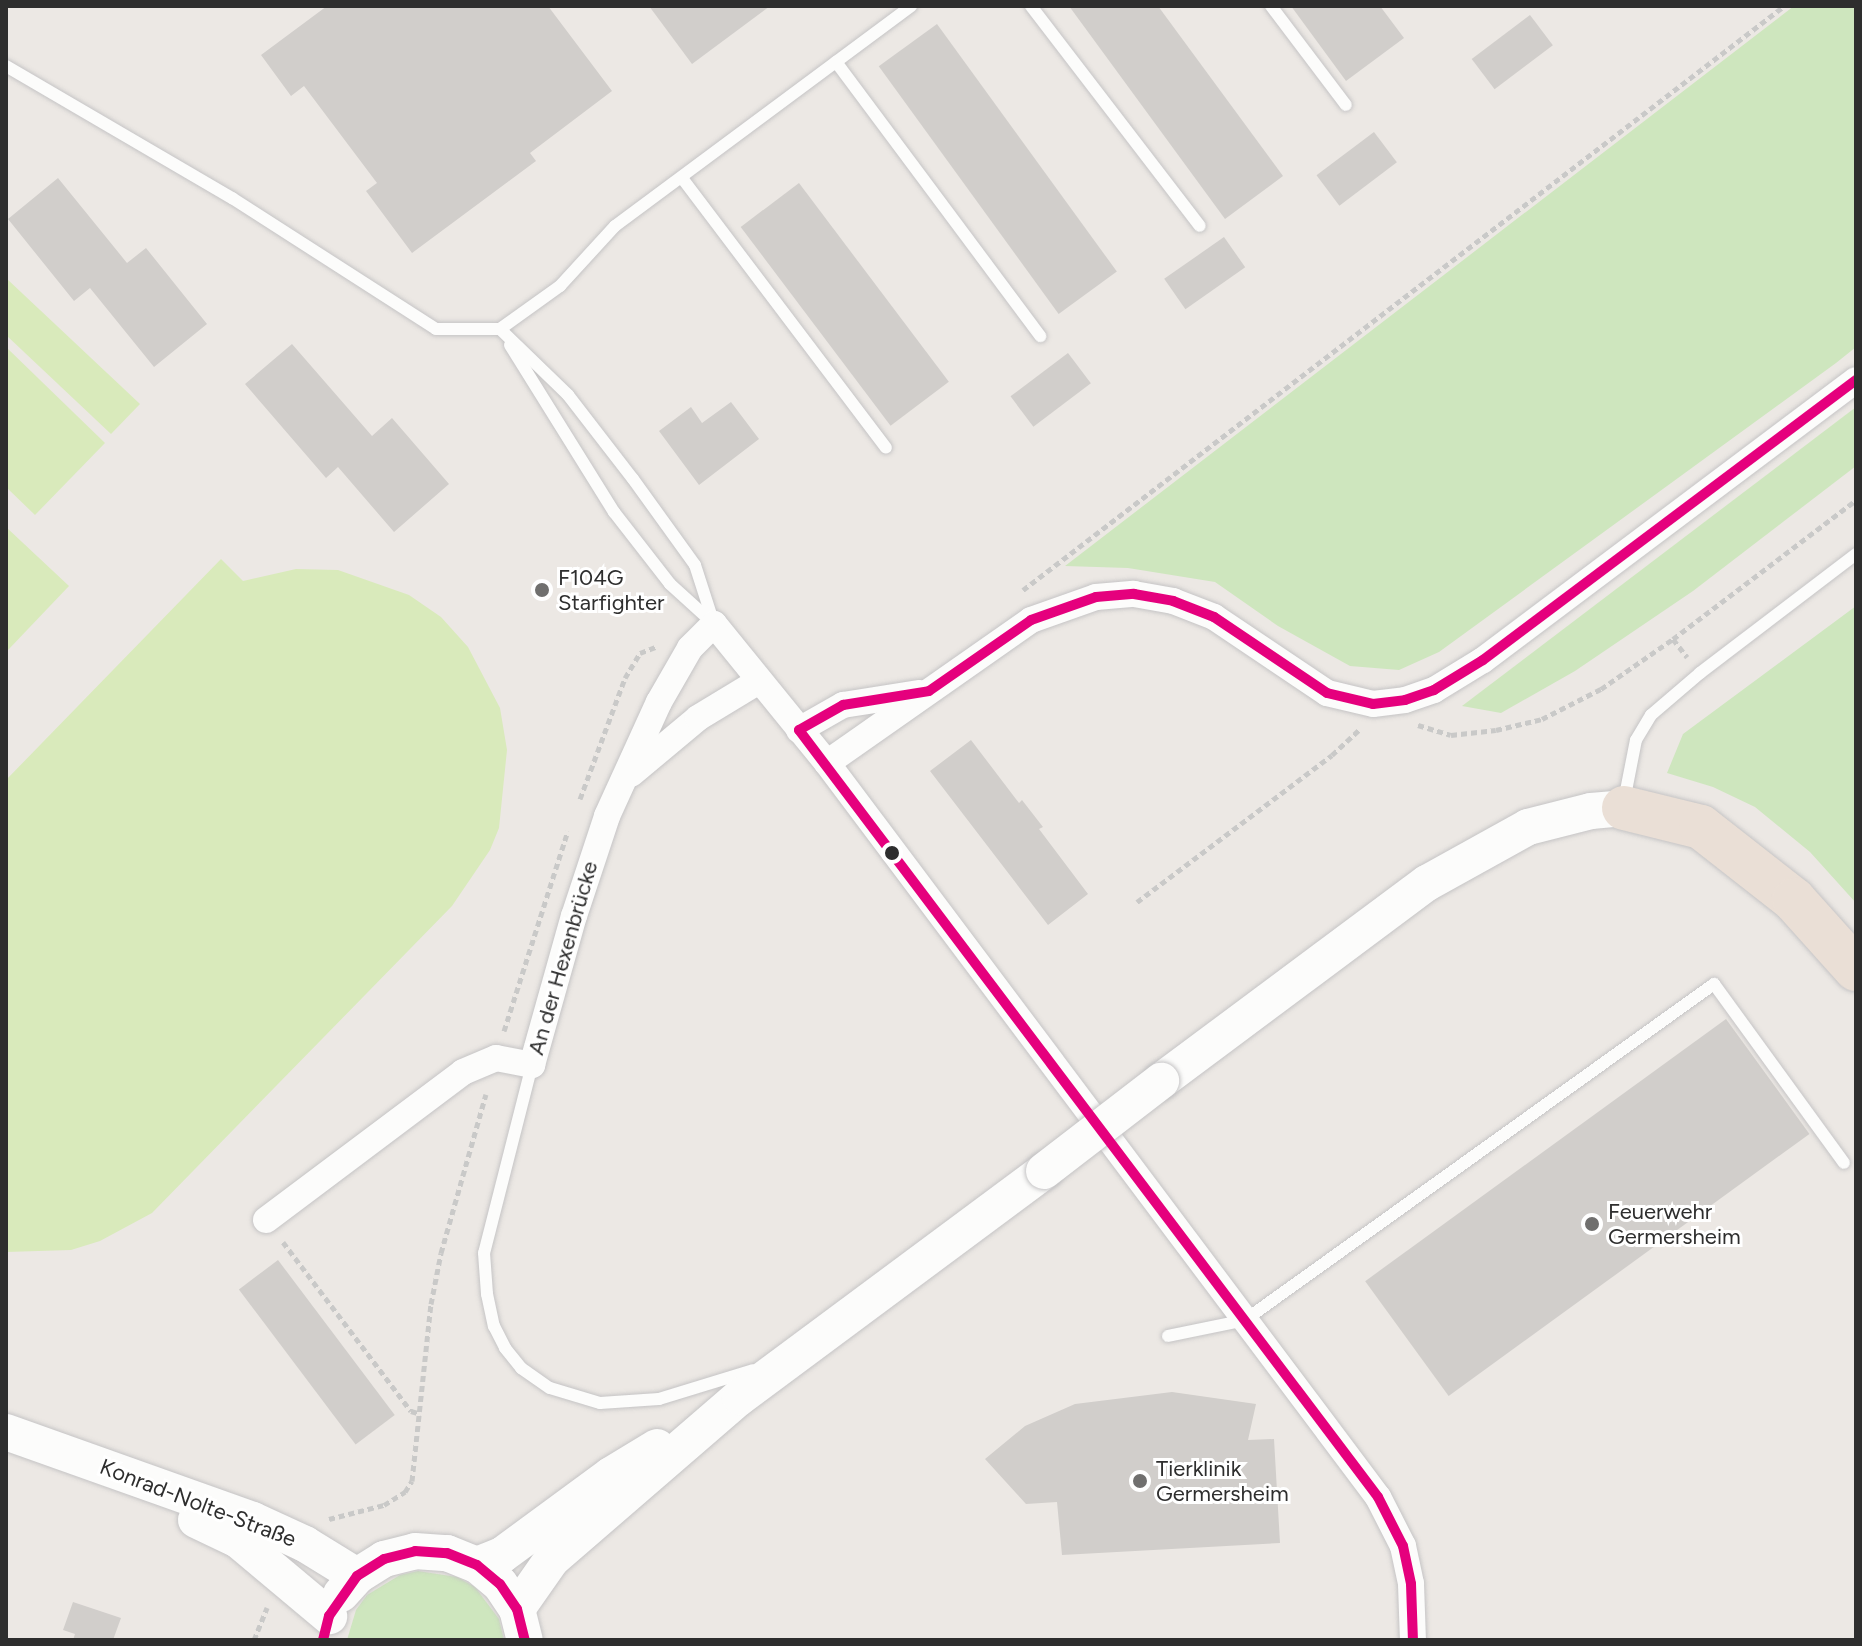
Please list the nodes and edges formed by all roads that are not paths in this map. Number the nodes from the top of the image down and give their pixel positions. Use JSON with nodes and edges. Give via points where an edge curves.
{"nodes":[{"id":1,"x":911,"y":6,"type":"edge"},
{"id":2,"x":1031,"y":6,"type":"edge"},
{"id":3,"x":1271,"y":6,"type":"edge"},
{"id":4,"x":836,"y":62,"type":"junction"},
{"id":5,"x":6,"y":66,"type":"edge"},
{"id":6,"x":1346,"y":105,"type":"dead end"},
{"id":7,"x":682,"y":178,"type":"junction"},
{"id":8,"x":1200,"y":226,"type":"dead end"},
{"id":9,"x":500,"y":329,"type":"junction"},
{"id":10,"x":1040,"y":336,"type":"dead end"},
{"id":11,"x":1856,"y":380,"type":"edge"},
{"id":12,"x":886,"y":448,"type":"dead end"},
{"id":13,"x":1856,"y":554,"type":"edge"},
{"id":14,"x":714,"y":624,"type":"junction"},
{"id":15,"x":759,"y":681,"type":"junction"},
{"id":16,"x":929,"y":691,"type":"junction"},
{"id":17,"x":799,"y":730,"type":"junction"},
{"id":18,"x":827,"y":763,"type":"junction"},
{"id":19,"x":625,"y":779,"type":"junction"},
{"id":20,"x":1624,"y":808,"type":"junction"},
{"id":21,"x":1855,"y":969,"type":"edge"},
{"id":22,"x":530,"y":1075,"type":"junction"},
{"id":23,"x":1844,"y":1163,"type":"dead end"},
{"id":24,"x":266,"y":1220,"type":"road end"},
{"id":25,"x":1245,"y":1320,"type":"junction"},
{"id":26,"x":1168,"y":1336,"type":"dead end"},
{"id":27,"x":794,"y":1356,"type":"junction"},
{"id":28,"x":740,"y":1397,"type":"junction"},
{"id":29,"x":19,"y":1437,"type":"edge"},
{"id":30,"x":477,"y":1565,"type":"junction"},
{"id":31,"x":357,"y":1576,"type":"junction"},
{"id":32,"x":521,"y":1625,"type":"edge"},
{"id":33,"x":326,"y":1628,"type":"edge"},
{"id":34,"x":1413,"y":1640,"type":"edge"}],
"edges":[{"from":1,"to":4,"type":"lane"},
{"from":2,"to":8,"type":"lane"},
{"from":3,"to":6,"type":"lane"},
{"from":4,"to":7,"type":"lane"},
{"from":4,"to":10,"type":"lane"},
{"from":5,"to":9,"type":"lane","via":[[232,198],[436,329]]},
{"from":7,"to":9,"type":"lane","via":[[615,226],[560,286]]},
{"from":7,"to":12,"type":"lane"},
{"from":9,"to":14,"type":"lane","via":[[614,512],[670,584]]},
{"from":9,"to":14,"type":"lane","via":[[568,395],[651,504],[695,565]]},
{"from":11,"to":16,"type":"street","via":[[1483,660],[1434,690],[1405,700],[1373,704],[1327,693],[1214,617],[1173,601],[1134,594],[1096,597],[1031,620]]},
{"from":13,"to":20,"type":"lane","via":[[1651,715],[1636,740]]},
{"from":14,"to":15,"type":"street"},
{"from":14,"to":19,"type":"street","name":"An der Hexenbrücke","via":[[690,648]]},
{"from":15,"to":17,"type":"street"},
{"from":15,"to":19,"type":"street","name":"An der Hexenbrücke","via":[[698,718]]},
{"from":16,"to":17,"type":"street","via":[[843,705]]},
{"from":16,"to":18,"type":"street"},
{"from":17,"to":18,"type":"street"},
{"from":18,"to":25,"type":"street"},
{"from":19,"to":22,"type":"street","name":"An der Hexenbrücke","via":[[588,872]]},
{"from":20,"to":21,"type":"highway","via":[[1701,827],[1794,900]]},
{"from":20,"to":27,"type":"main road","bridge":true,"via":[[1528,827],[1427,883]]},
{"from":22,"to":24,"type":"street","name":"An der Hexenbrücke","via":[[496,1058],[463,1072]]},
{"from":22,"to":27,"type":"lane","via":[[484,1253],[494,1326],[521,1368],[550,1388],[600,1403],[629,1403],[706,1387]]},
{"from":23,"to":25,"type":"lane","via":[[1714,984]]},
{"from":25,"to":26,"type":"lane"},
{"from":25,"to":34,"type":"street","via":[[1378,1497],[1403,1546]]},
{"from":27,"to":28,"type":"main road"},
{"from":28,"to":30,"type":"main road","via":[[611,1475],[502,1555]]},
{"from":28,"to":32,"type":"main road","via":[[552,1559]]},
{"from":29,"to":31,"type":"main road","name":"Konrad-Nolte-Straße","via":[[253,1520]]},
{"from":29,"to":33,"type":"main road","name":"Konrad-Nolte-Straße","via":[[238,1540]]},
{"from":30,"to":31,"type":"main road","via":[[447,1553],[415,1551],[384,1559]]},
{"from":30,"to":32,"type":"main road","via":[[500,1584]]},
{"from":31,"to":33,"type":"main road","via":[[341,1595]]}]}
